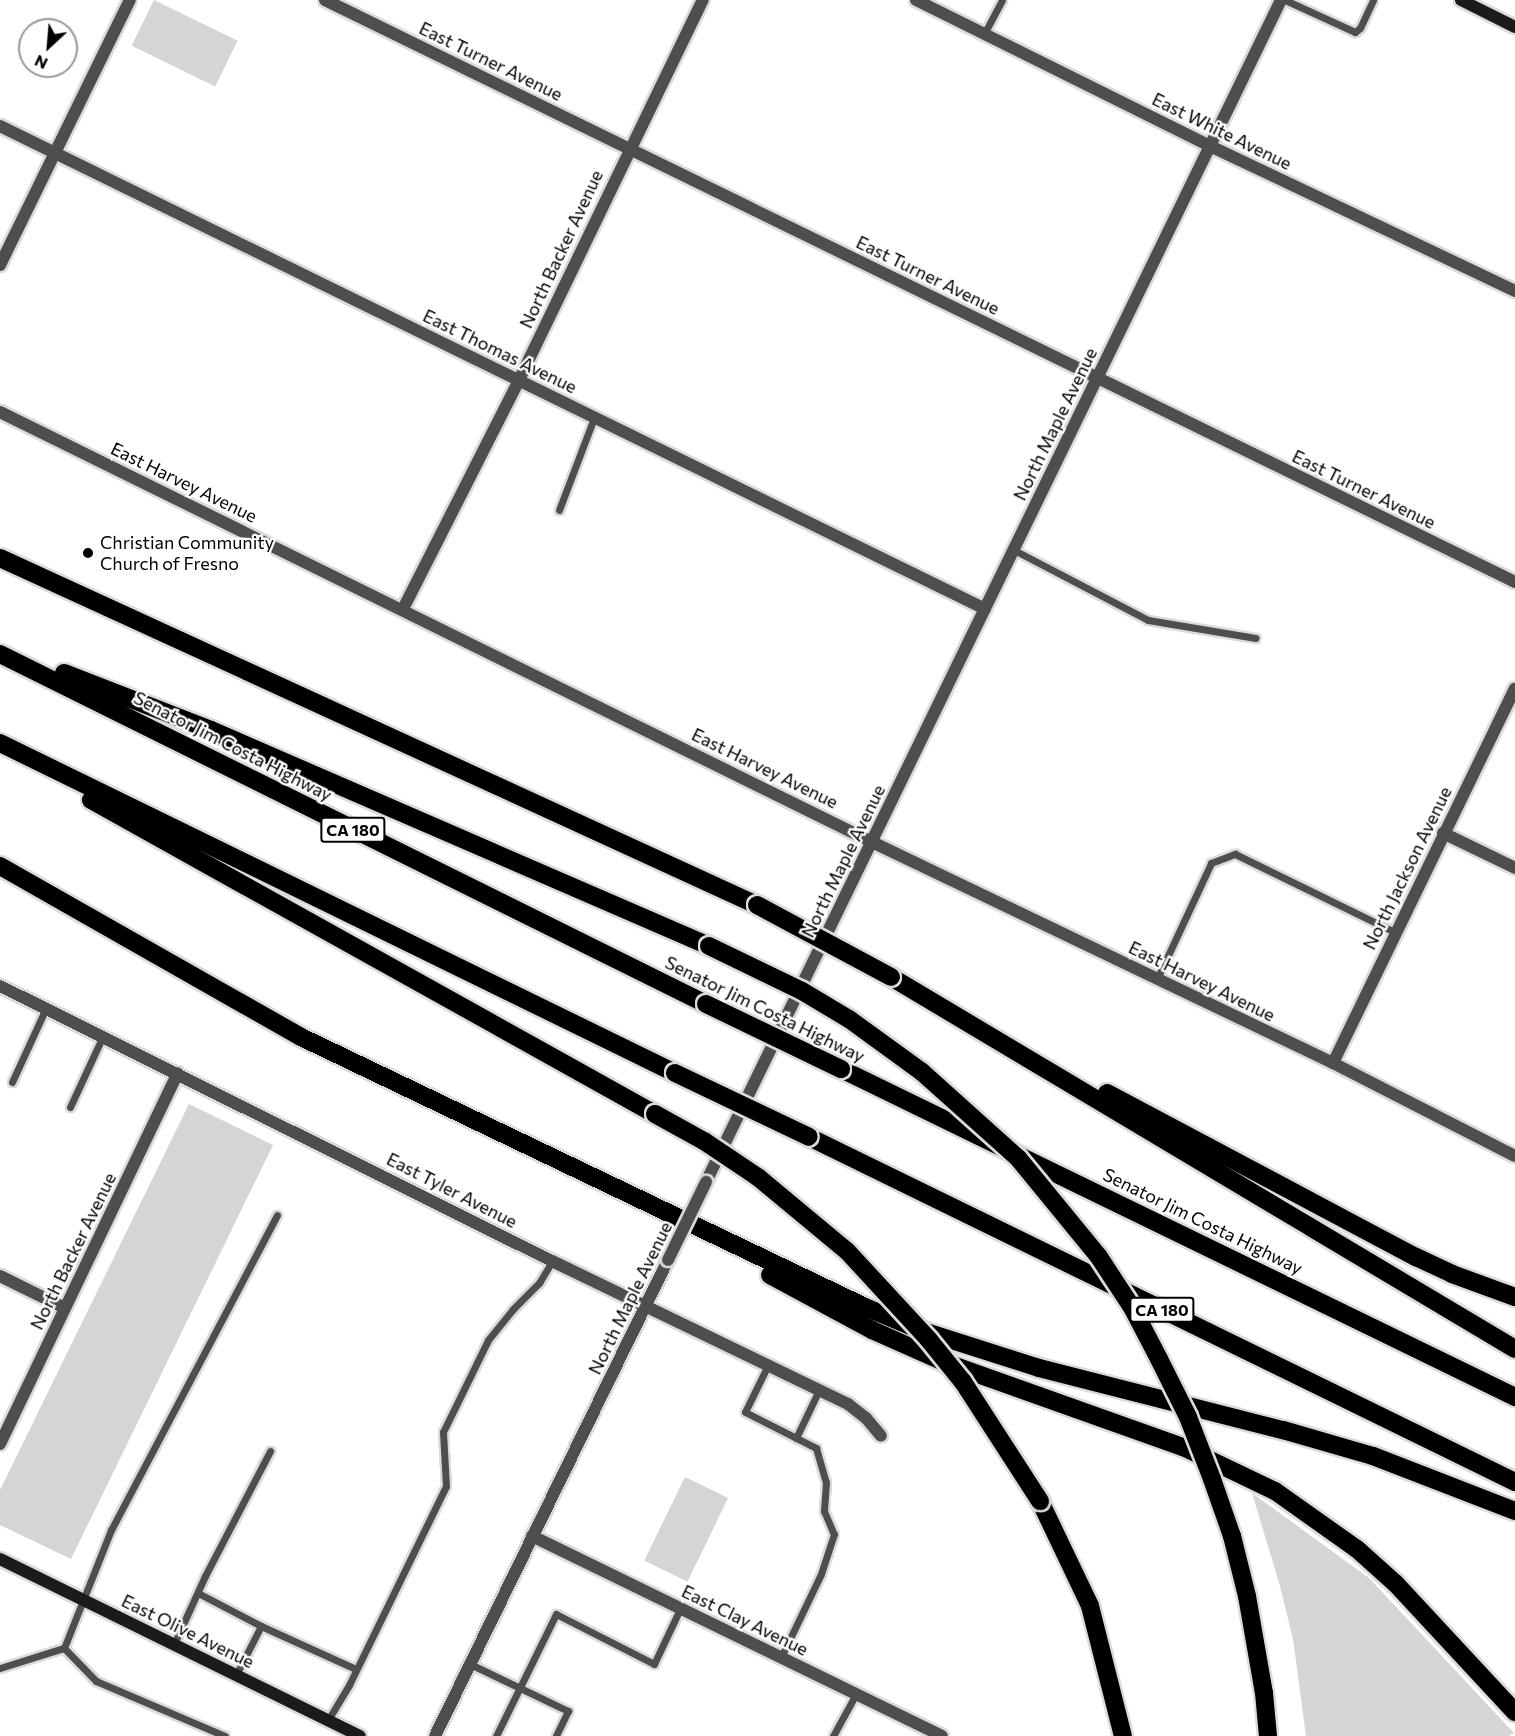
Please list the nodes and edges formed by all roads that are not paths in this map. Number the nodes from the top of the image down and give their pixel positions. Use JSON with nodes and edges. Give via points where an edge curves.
{"nodes":[{"id":1,"x":130,"y":0,"type":"edge"},
{"id":2,"x":325,"y":0,"type":"edge"},
{"id":3,"x":703,"y":0,"type":"edge"},
{"id":4,"x":916,"y":0,"type":"edge"},
{"id":5,"x":1002,"y":0,"type":"edge"},
{"id":6,"x":1283,"y":0,"type":"edge"},
{"id":7,"x":1373,"y":0,"type":"edge"},
{"id":8,"x":1461,"y":0,"type":"edge"},
{"id":9,"x":1515,"y":27,"type":"edge"},
{"id":10,"x":984,"y":34,"type":"junction"},
{"id":11,"x":0,"y":126,"type":"edge"},
{"id":12,"x":1210,"y":146,"type":"junction"},
{"id":13,"x":629,"y":149,"type":"junction"},
{"id":14,"x":56,"y":153,"type":"junction"},
{"id":15,"x":0,"y":265,"type":"edge"},
{"id":16,"x":1515,"y":291,"type":"edge"},
{"id":17,"x":1097,"y":378,"type":"junction"},
{"id":18,"x":519,"y":380,"type":"junction"},
{"id":19,"x":0,"y":412,"type":"edge"},
{"id":20,"x":594,"y":417,"type":"junction"},
{"id":21,"x":559,"y":510,"type":"dead end"},
{"id":22,"x":1014,"y":550,"type":"junction"},
{"id":23,"x":0,"y":558,"type":"edge"},
{"id":24,"x":1515,"y":582,"type":"edge"},
{"id":25,"x":403,"y":609,"type":"junction"},
{"id":26,"x":985,"y":609,"type":"junction"},
{"id":27,"x":1255,"y":638,"type":"dead end"},
{"id":28,"x":0,"y":648,"type":"edge"},
{"id":29,"x":0,"y":654,"type":"edge"},
{"id":30,"x":1515,"y":689,"type":"edge"},
{"id":31,"x":0,"y":743,"type":"edge"},
{"id":32,"x":0,"y":749,"type":"edge"},
{"id":33,"x":1443,"y":832,"type":"junction"},
{"id":34,"x":872,"y":842,"type":"junction"},
{"id":35,"x":0,"y":868,"type":"edge"},
{"id":36,"x":1515,"y":868,"type":"edge"},
{"id":37,"x":1395,"y":932,"type":"junction"},
{"id":38,"x":891,"y":977,"type":"junction"},
{"id":39,"x":1156,"y":979,"type":"junction"},
{"id":40,"x":1,"y":988,"type":"edge"},
{"id":41,"x":46,"y":1008,"type":"junction"},
{"id":42,"x":103,"y":1036,"type":"junction"},
{"id":43,"x":1332,"y":1063,"type":"junction"},
{"id":44,"x":178,"y":1073,"type":"junction"},
{"id":45,"x":12,"y":1082,"type":"dead end"},
{"id":46,"x":70,"y":1107,"type":"dead end"},
{"id":47,"x":1515,"y":1156,"type":"edge"},
{"id":48,"x":630,"y":1196,"type":"junction"},
{"id":49,"x":278,"y":1215,"type":"dead end"},
{"id":50,"x":552,"y":1261,"type":"junction"},
{"id":51,"x":0,"y":1276,"type":"edge"},
{"id":52,"x":1515,"y":1297,"type":"edge"},
{"id":53,"x":647,"y":1306,"type":"junction"},
{"id":54,"x":66,"y":1308,"type":"junction"},
{"id":55,"x":1515,"y":1349,"type":"edge"},
{"id":56,"x":768,"y":1365,"type":"junction"},
{"id":57,"x":819,"y":1390,"type":"junction"},
{"id":58,"x":1515,"y":1397,"type":"edge"},
{"id":59,"x":881,"y":1436,"type":"dead end"},
{"id":60,"x":796,"y":1438,"type":"junction"},
{"id":61,"x":0,"y":1444,"type":"edge"},
{"id":62,"x":270,"y":1451,"type":"dead end"},
{"id":63,"x":1515,"y":1482,"type":"edge"},
{"id":64,"x":1515,"y":1511,"type":"edge"},
{"id":65,"x":532,"y":1536,"type":"junction"},
{"id":66,"x":0,"y":1559,"type":"edge"},
{"id":67,"x":198,"y":1593,"type":"junction"},
{"id":68,"x":81,"y":1599,"type":"junction"},
{"id":69,"x":680,"y":1609,"type":"junction"},
{"id":70,"x":261,"y":1626,"type":"junction"},
{"id":71,"x":174,"y":1644,"type":"junction"},
{"id":72,"x":64,"y":1648,"type":"junction"},
{"id":73,"x":781,"y":1658,"type":"junction"},
{"id":74,"x":470,"y":1664,"type":"junction"},
{"id":75,"x":0,"y":1668,"type":"edge"},
{"id":76,"x":356,"y":1669,"type":"junction"},
{"id":77,"x":236,"y":1675,"type":"junction"},
{"id":78,"x":519,"y":1688,"type":"junction"},
{"id":79,"x":856,"y":1694,"type":"junction"},
{"id":80,"x":1515,"y":1712,"type":"edge"},
{"id":81,"x":328,"y":1720,"type":"junction"},
{"id":82,"x":225,"y":1736,"type":"edge"},
{"id":83,"x":360,"y":1736,"type":"edge"},
{"id":84,"x":435,"y":1736,"type":"edge"},
{"id":85,"x":496,"y":1736,"type":"edge"},
{"id":86,"x":556,"y":1736,"type":"edge"},
{"id":87,"x":833,"y":1736,"type":"edge"},
{"id":88,"x":942,"y":1736,"type":"edge"},
{"id":89,"x":1123,"y":1736,"type":"edge"},
{"id":90,"x":1268,"y":1736,"type":"edge"}],
"edges":[{"from":1,"to":14,"type":"street"},
{"from":2,"to":13,"type":"street","name":"East Turner Avenue"},
{"from":3,"to":13,"type":"street","name":"North Backer Avenue"},
{"from":4,"to":10,"type":"street","name":"East White Avenue"},
{"from":5,"to":10,"type":"lane"},
{"from":6,"to":7,"type":"lane","via":[[1355,32]]},
{"from":6,"to":12,"type":"street","name":"North Maple Avenue"},
{"from":8,"to":9,"type":"main road"},
{"from":10,"to":12,"type":"street","name":"East White Avenue"},
{"from":11,"to":14,"type":"street","name":"East Thomas Avenue"},
{"from":12,"to":16,"type":"street","name":"East White Avenue"},
{"from":12,"to":17,"type":"street","name":"North Maple Avenue"},
{"from":13,"to":17,"type":"street","name":"East Turner Avenue"},
{"from":13,"to":18,"type":"street","name":"North Backer Avenue"},
{"from":14,"to":15,"type":"street"},
{"from":14,"to":18,"type":"street","name":"East Thomas Avenue"},
{"from":17,"to":22,"type":"street","name":"North Maple Avenue"},
{"from":17,"to":24,"type":"street","name":"East Turner Avenue"},
{"from":18,"to":20,"type":"street","name":"East Thomas Avenue"},
{"from":18,"to":25,"type":"street","name":"North Backer Avenue"},
{"from":19,"to":25,"type":"street","name":"East Harvey Avenue"},
{"from":20,"to":21,"type":"lane"},
{"from":20,"to":26,"type":"street","name":"East Thomas Avenue"},
{"from":22,"to":26,"type":"street","name":"North Maple Avenue"},
{"from":22,"to":27,"type":"lane","via":[[1148,620]]},
{"from":23,"to":38,"type":"highway","bridge":true,"via":[[757,905]]},
{"from":25,"to":34,"type":"street","name":"East Harvey Avenue"},
{"from":26,"to":34,"type":"street","name":"North Maple Avenue"},
{"from":28,"to":90,"type":"highway","bridge":true,"via":[[211,730],[709,946],[802,991],[849,1019],[922,1072],[1018,1158],[1098,1257],[1133,1309],[1188,1417],[1232,1536],[1247,1596]]},
{"from":29,"to":58,"type":"highway","name":"Senator Jim Costa Highway","number":"CA 180","bridge":true,"via":[[706,1004]]},
{"from":30,"to":33,"type":"street","name":"North Jackson Avenue"},
{"from":31,"to":63,"type":"highway","number":"CA 180","bridge":true},
{"from":32,"to":89,"type":"highway","bridge":true,"via":[[704,1141],[759,1178],[847,1251],[963,1382],[1040,1501],[1090,1606]]},
{"from":33,"to":36,"type":"street"},
{"from":33,"to":37,"type":"street","name":"North Jackson Avenue"},
{"from":34,"to":39,"type":"street","name":"East Harvey Avenue"},
{"from":34,"to":53,"type":"street","name":"North Maple Avenue","bridge":true},
{"from":35,"to":48,"type":"highway","via":[[301,1036]]},
{"from":37,"to":39,"type":"lane","via":[[1235,854],[1211,863]]},
{"from":37,"to":43,"type":"street","name":"North Jackson Avenue"},
{"from":38,"to":52,"type":"highway","via":[[1328,1212],[1452,1274]]},
{"from":38,"to":55,"type":"highway"},
{"from":39,"to":43,"type":"street","name":"East Harvey Avenue"},
{"from":40,"to":41,"type":"street","name":"East Tyler Avenue"},
{"from":41,"to":42,"type":"street","name":"East Tyler Avenue"},
{"from":41,"to":45,"type":"lane"},
{"from":42,"to":44,"type":"street","name":"East Tyler Avenue"},
{"from":42,"to":46,"type":"lane"},
{"from":43,"to":47,"type":"street","name":"East Harvey Avenue"},
{"from":44,"to":50,"type":"street","name":"East Tyler Avenue"},
{"from":44,"to":54,"type":"street","name":"North Backer Avenue"},
{"from":48,"to":64,"type":"highway","via":[[920,1330],[1039,1368],[1373,1456]]},
{"from":48,"to":80,"type":"highway","via":[[822,1304],[911,1348],[979,1376],[1183,1447],[1275,1491],[1357,1548],[1396,1584]]},
{"from":49,"to":68,"type":"lane","via":[[111,1530]]},
{"from":50,"to":53,"type":"street","name":"East Tyler Avenue"},
{"from":50,"to":76,"type":"lane","via":[[539,1283],[488,1340],[443,1432],[446,1486]]},
{"from":51,"to":54,"type":"street"},
{"from":53,"to":56,"type":"street","name":"East Tyler Avenue"},
{"from":53,"to":65,"type":"street","name":"North Maple Avenue"},
{"from":54,"to":61,"type":"street","name":"North Backer Avenue"},
{"from":56,"to":57,"type":"street","name":"East Tyler Avenue"},
{"from":56,"to":60,"type":"lane","via":[[745,1412]]},
{"from":57,"to":59,"type":"street","name":"East Tyler Avenue","via":[[848,1404]]},
{"from":57,"to":60,"type":"lane"},
{"from":60,"to":73,"type":"lane","via":[[816,1448],[826,1482],[824,1511],[834,1534],[821,1575]]},
{"from":62,"to":67,"type":"lane"},
{"from":65,"to":69,"type":"street","name":"East Clay Avenue"},
{"from":65,"to":74,"type":"street","name":"North Maple Avenue"},
{"from":66,"to":68,"type":"main road","name":"East Olive Avenue"},
{"from":67,"to":70,"type":"lane"},
{"from":67,"to":71,"type":"lane"},
{"from":68,"to":71,"type":"main road","name":"East Olive Avenue"},
{"from":68,"to":72,"type":"lane"},
{"from":69,"to":73,"type":"street","name":"East Clay Avenue"},
{"from":69,"to":78,"type":"lane","via":[[654,1664],[556,1614]]},
{"from":70,"to":76,"type":"lane"},
{"from":70,"to":77,"type":"lane"},
{"from":71,"to":77,"type":"main road","name":"East Olive Avenue"},
{"from":72,"to":75,"type":"lane"},
{"from":72,"to":82,"type":"lane","via":[[96,1681]]},
{"from":73,"to":79,"type":"street","name":"East Clay Avenue"},
{"from":74,"to":78,"type":"lane"},
{"from":74,"to":84,"type":"street","name":"North Maple Avenue"},
{"from":76,"to":81,"type":"lane"},
{"from":77,"to":81,"type":"main road","name":"East Olive Avenue"},
{"from":78,"to":85,"type":"lane"},
{"from":78,"to":86,"type":"lane","via":[[568,1711]]},
{"from":79,"to":87,"type":"lane"},
{"from":79,"to":88,"type":"street","name":"East Clay Avenue"},
{"from":81,"to":83,"type":"main road","name":"East Olive Avenue"}]}
